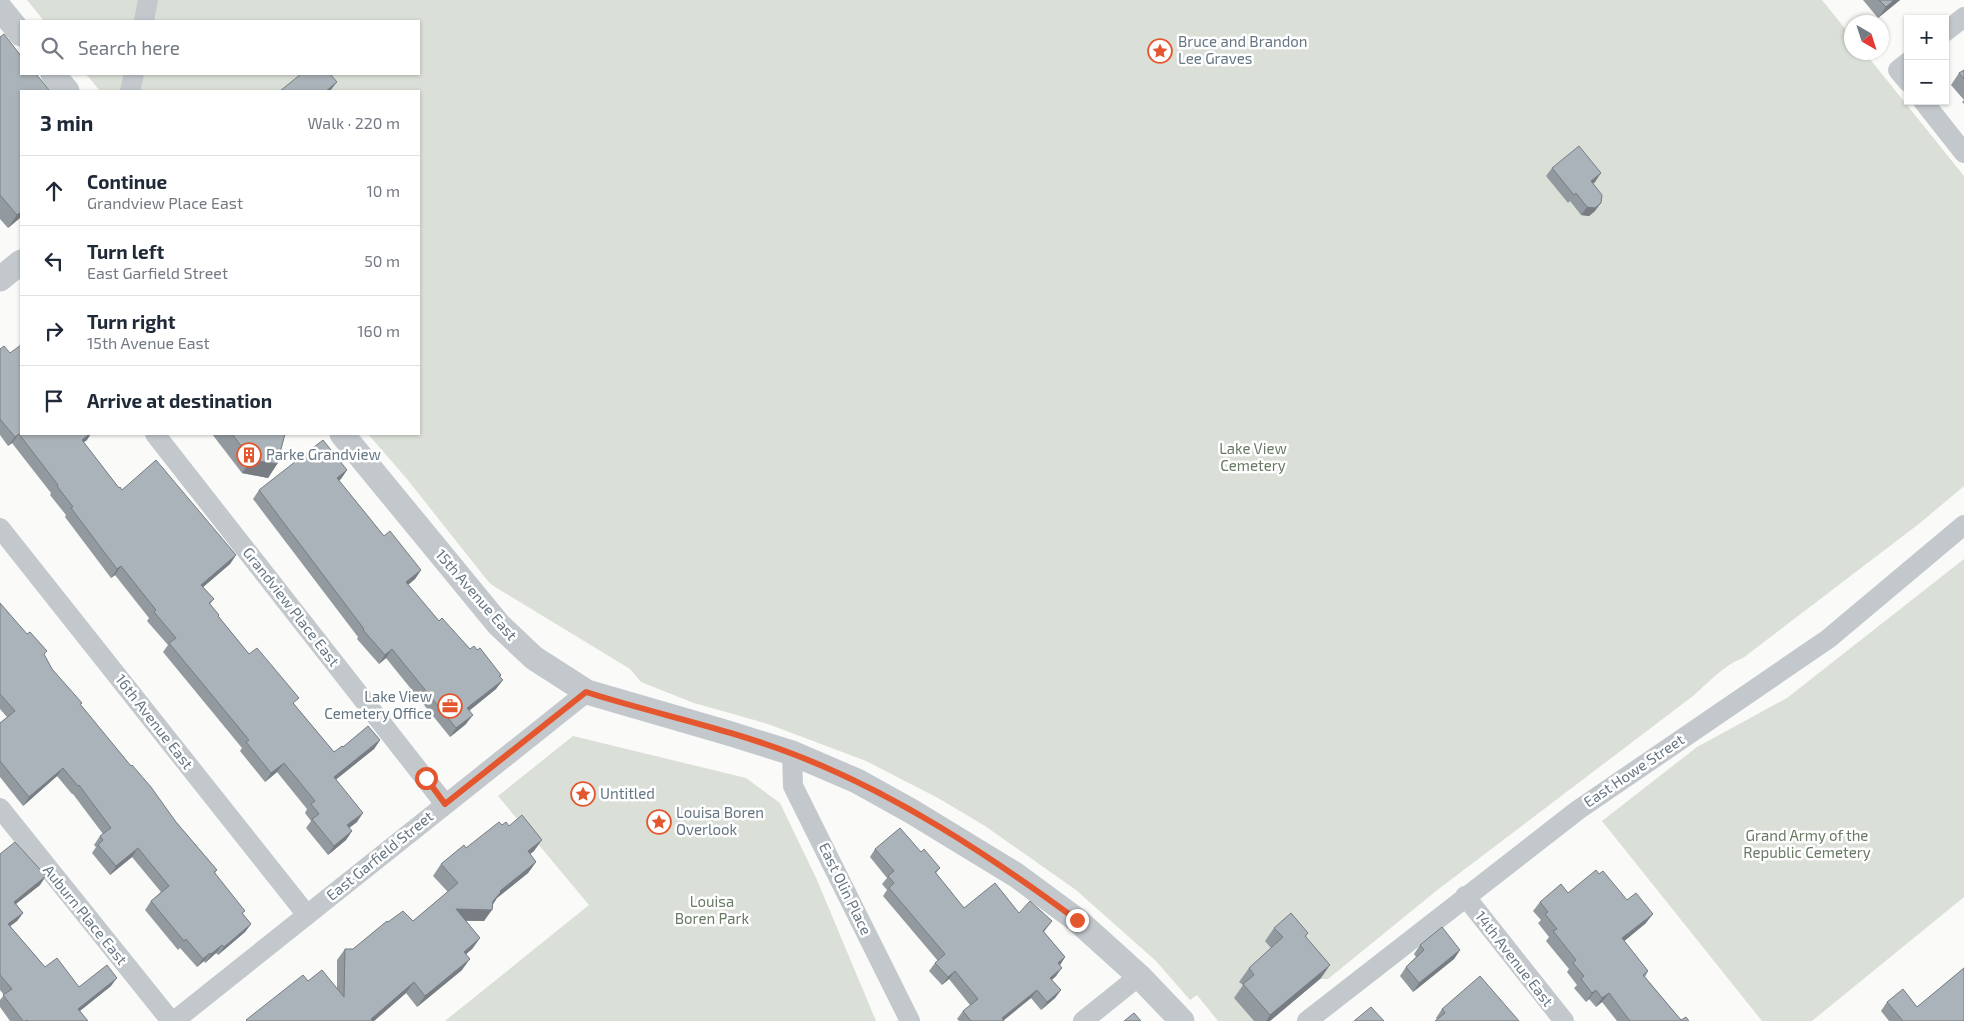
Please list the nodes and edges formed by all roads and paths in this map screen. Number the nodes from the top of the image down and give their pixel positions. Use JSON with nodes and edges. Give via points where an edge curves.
{"nodes":[{"id":1,"x":148,"y":0,"type":"edge"},
{"id":2,"x":0,"y":8,"type":"edge"},
{"id":3,"x":1964,"y":17,"type":"edge"},
{"id":4,"x":144,"y":20,"type":"edge"},
{"id":5,"x":1949,"y":29,"type":"edge"},
{"id":6,"x":20,"y":33,"type":"edge"},
{"id":7,"x":54,"y":75,"type":"edge"},
{"id":8,"x":134,"y":75,"type":"edge"},
{"id":9,"x":66,"y":90,"type":"edge"},
{"id":10,"x":130,"y":90,"type":"edge"},
{"id":11,"x":1926,"y":105,"type":"edge"},
{"id":12,"x":1964,"y":153,"type":"edge"},
{"id":13,"x":20,"y":265,"type":"edge"},
{"id":14,"x":0,"y":279,"type":"edge"},
{"id":15,"x":156,"y":435,"type":"edge"},
{"id":16,"x":343,"y":435,"type":"edge"},
{"id":17,"x":1964,"y":525,"type":"edge"},
{"id":18,"x":0,"y":528,"type":"edge"},
{"id":19,"x":586,"y":692,"type":"junction"},
{"id":20,"x":792,"y":754,"type":"junction"},
{"id":21,"x":445,"y":804,"type":"junction"},
{"id":22,"x":0,"y":808,"type":"edge"},
{"id":23,"x":1465,"y":896,"type":"junction"},
{"id":24,"x":307,"y":915,"type":"junction"},
{"id":25,"x":1139,"y":976,"type":"junction"},
{"id":26,"x":173,"y":1021,"type":"edge"},
{"id":27,"x":910,"y":1021,"type":"edge"},
{"id":28,"x":1083,"y":1021,"type":"edge"},
{"id":29,"x":1182,"y":1021,"type":"edge"},
{"id":30,"x":1307,"y":1021,"type":"edge"},
{"id":31,"x":1564,"y":1021,"type":"edge"}],
"edges":[{"from":1,"to":4,"type":"street"},
{"from":2,"to":6,"type":"street"},
{"from":3,"to":5,"type":"street"},
{"from":7,"to":9,"type":"street"},
{"from":8,"to":10,"type":"street"},
{"from":11,"to":12,"type":"street"},
{"from":13,"to":14,"type":"street"},
{"from":15,"to":21,"type":"street","name":"Grandview Place East"},
{"from":16,"to":19,"type":"street","name":"15th Avenue East","via":[[499,625],[534,658]]},
{"from":17,"to":23,"type":"street","name":"East Howe Street","via":[[1828,639],[1578,810]]},
{"from":18,"to":24,"type":"street","name":"16th Avenue East"},
{"from":19,"to":20,"type":"street","name":"15th Avenue East"},
{"from":19,"to":21,"type":"street","name":"East Garfield Street"},
{"from":20,"to":25,"type":"street","name":"15th Avenue East","via":[[857,781],[1016,875],[1077,920]]},
{"from":20,"to":27,"type":"street","name":"East Olin Place","via":[[793,786]]},
{"from":21,"to":24,"type":"street","name":"East Garfield Street"},
{"from":22,"to":26,"type":"street","name":"Auburn Place East"},
{"from":23,"to":30,"type":"street","name":"East Howe Street"},
{"from":23,"to":31,"type":"street","name":"14th Avenue East"},
{"from":24,"to":26,"type":"street","name":"East Garfield Street"},
{"from":25,"to":28,"type":"street"},
{"from":25,"to":29,"type":"street","name":"15th Avenue East"}]}
